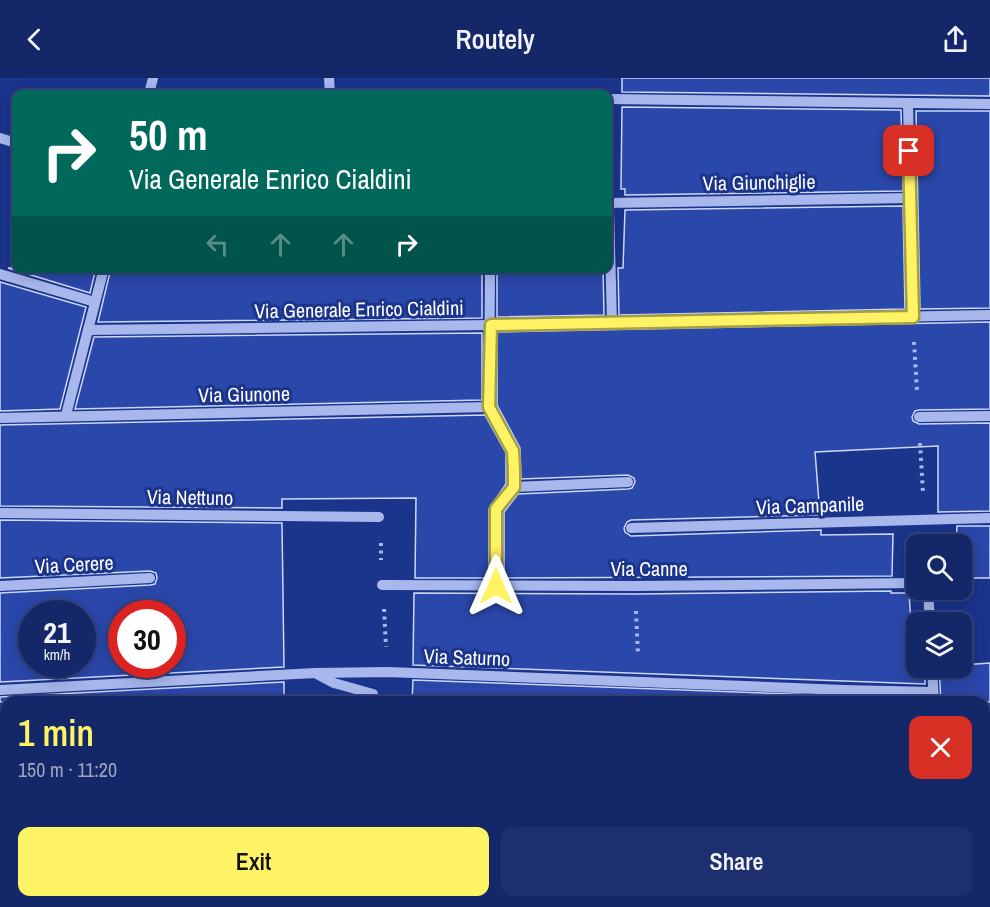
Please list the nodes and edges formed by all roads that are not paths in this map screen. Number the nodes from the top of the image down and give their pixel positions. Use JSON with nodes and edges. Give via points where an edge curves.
{"nodes":[{"id":1,"x":612,"y":99,"type":"edge"},
{"id":2,"x":908,"y":104,"type":"junction"},
{"id":3,"x":990,"y":104,"type":"edge"},
{"id":4,"x":910,"y":198,"type":"junction"},
{"id":5,"x":612,"y":203,"type":"edge"},
{"id":6,"x":103,"y":273,"type":"edge"},
{"id":7,"x":490,"y":273,"type":"edge"},
{"id":8,"x":610,"y":273,"type":"edge"},
{"id":9,"x":0,"y":274,"type":"edge"},
{"id":10,"x":95,"y":302,"type":"junction"},
{"id":11,"x":990,"y":315,"type":"edge"},
{"id":12,"x":913,"y":317,"type":"junction"},
{"id":13,"x":612,"y":323,"type":"junction"},
{"id":14,"x":491,"y":325,"type":"junction"},
{"id":15,"x":88,"y":330,"type":"junction"},
{"id":16,"x":489,"y":407,"type":"junction"},
{"id":17,"x":66,"y":415,"type":"junction"},
{"id":18,"x":990,"y":416,"type":"edge"},
{"id":19,"x":919,"y":417,"type":"dead end"},
{"id":20,"x":0,"y":418,"type":"edge"},
{"id":21,"x":628,"y":482,"type":"dead end"},
{"id":22,"x":514,"y":487,"type":"junction"},
{"id":23,"x":0,"y":513,"type":"edge"},
{"id":24,"x":379,"y":517,"type":"dead end"},
{"id":25,"x":990,"y":518,"type":"edge"},
{"id":26,"x":631,"y":528,"type":"dead end"},
{"id":27,"x":150,"y":578,"type":"dead end"},
{"id":28,"x":906,"y":583,"type":"edge"},
{"id":29,"x":382,"y":585,"type":"dead end"},
{"id":30,"x":0,"y":586,"type":"edge"},
{"id":31,"x":496,"y":586,"type":"junction"},
{"id":32,"x":315,"y":673,"type":"junction"},
{"id":33,"x":933,"y":678,"type":"edge"},
{"id":34,"x":0,"y":690,"type":"edge"},
{"id":35,"x":374,"y":696,"type":"edge"},
{"id":36,"x":921,"y":696,"type":"edge"},
{"id":37,"x":934,"y":696,"type":"edge"}],
"edges":[{"from":1,"to":2,"type":"street"},
{"from":2,"to":3,"type":"street"},
{"from":2,"to":4,"type":"street"},
{"from":4,"to":5,"type":"street","name":"Via Giunchiglie"},
{"from":4,"to":12,"type":"street"},
{"from":6,"to":10,"type":"street"},
{"from":7,"to":14,"type":"street"},
{"from":8,"to":13,"type":"street"},
{"from":9,"to":10,"type":"street"},
{"from":10,"to":15,"type":"street"},
{"from":11,"to":12,"type":"street","name":"Via Generale Enrico Cialdini"},
{"from":12,"to":13,"type":"street","name":"Via Generale Enrico Cialdini"},
{"from":13,"to":14,"type":"street","name":"Via Generale Enrico Cialdini"},
{"from":14,"to":15,"type":"street","name":"Via Generale Enrico Cialdini"},
{"from":14,"to":16,"type":"street"},
{"from":15,"to":17,"type":"street"},
{"from":16,"to":17,"type":"street","name":"Via Giunone"},
{"from":16,"to":22,"type":"street","via":[[513,451]]},
{"from":17,"to":20,"type":"street","name":"Via Giunone"},
{"from":18,"to":19,"type":"street"},
{"from":21,"to":22,"type":"street"},
{"from":22,"to":31,"type":"street","via":[[496,509]]},
{"from":23,"to":24,"type":"street","name":"Via Nettuno"},
{"from":25,"to":26,"type":"street","name":"Via Campanile"},
{"from":27,"to":30,"type":"street","name":"Via Cerere"},
{"from":28,"to":31,"type":"street","name":"Via Canne"},
{"from":29,"to":31,"type":"street","name":"Via Canne"},
{"from":32,"to":34,"type":"street","name":"Via Saturno"},
{"from":32,"to":35,"type":"street"},
{"from":32,"to":36,"type":"street","name":"Via Saturno","via":[[388,672]]},
{"from":33,"to":37,"type":"street"}]}
